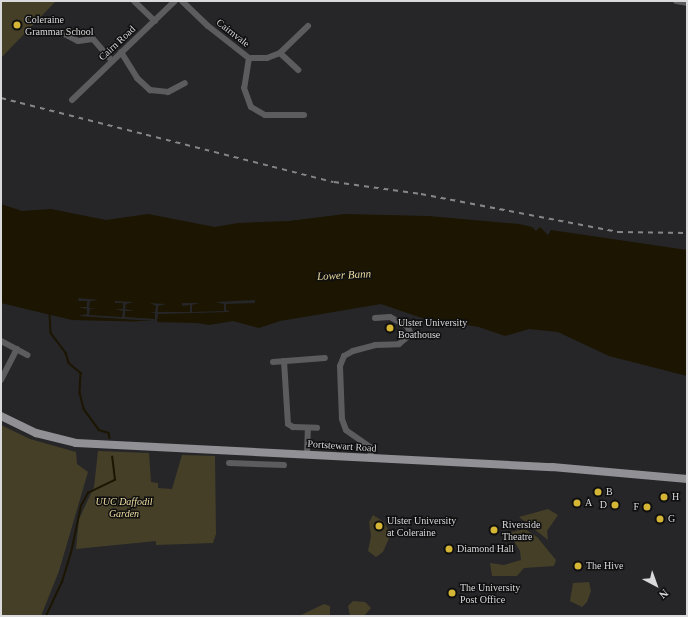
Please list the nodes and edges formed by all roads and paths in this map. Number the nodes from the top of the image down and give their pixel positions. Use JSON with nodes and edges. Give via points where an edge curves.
{"nodes":[{"id":1,"x":134,"y":1,"type":"edge"},
{"id":2,"x":175,"y":1,"type":"edge"},
{"id":3,"x":182,"y":1,"type":"edge"},
{"id":4,"x":676,"y":1,"type":"edge"},
{"id":5,"x":687,"y":3,"type":"edge"},
{"id":6,"x":155,"y":21,"type":"junction"},
{"id":7,"x":308,"y":26,"type":"dead end"},
{"id":8,"x":63,"y":33,"type":"dead end"},
{"id":9,"x":121,"y":52,"type":"junction"},
{"id":10,"x":280,"y":53,"type":"junction"},
{"id":11,"x":249,"y":58,"type":"junction"},
{"id":12,"x":112,"y":61,"type":"junction"},
{"id":13,"x":298,"y":70,"type":"dead end"},
{"id":14,"x":185,"y":83,"type":"dead end"},
{"id":15,"x":72,"y":100,"type":"dead end"},
{"id":16,"x":304,"y":115,"type":"dead end"},
{"id":17,"x":375,"y":318,"type":"dead end"},
{"id":18,"x":1,"y":341,"type":"edge"},
{"id":19,"x":17,"y":349,"type":"junction"},
{"id":20,"x":27,"y":354,"type":"dead end"},
{"id":21,"x":325,"y":358,"type":"dead end"},
{"id":22,"x":284,"y":361,"type":"junction"},
{"id":23,"x":273,"y":362,"type":"dead end"},
{"id":24,"x":1,"y":380,"type":"edge"},
{"id":25,"x":1,"y":416,"type":"edge"},
{"id":26,"x":308,"y":428,"type":"junction"},
{"id":27,"x":317,"y":428,"type":"dead end"},
{"id":28,"x":307,"y":454,"type":"junction"},
{"id":29,"x":371,"y":458,"type":"junction"},
{"id":30,"x":229,"y":463,"type":"dead end"},
{"id":31,"x":284,"y":465,"type":"dead end"},
{"id":32,"x":687,"y":479,"type":"edge"}],
"edges":[{"from":1,"to":6,"type":"street"},
{"from":2,"to":6,"type":"street","name":"Cairn Road"},
{"from":3,"to":11,"type":"street","name":"Cairnvale","via":[[208,26]]},
{"from":4,"to":5,"type":"street"},
{"from":6,"to":9,"type":"street","name":"Cairn Road"},
{"from":7,"to":10,"type":"street","name":"Cairnvale"},
{"from":8,"to":12,"type":"street","via":[[78,41],[93,39]]},
{"from":9,"to":12,"type":"street","name":"Cairn Road"},
{"from":9,"to":14,"type":"street","via":[[137,78],[150,90],[168,92]]},
{"from":10,"to":11,"type":"street","name":"Cairnvale","via":[[267,58]]},
{"from":10,"to":13,"type":"street"},
{"from":11,"to":16,"type":"street","via":[[244,88],[251,107],[265,114]]},
{"from":12,"to":15,"type":"street","name":"Cairn Road"},
{"from":17,"to":29,"type":"street","via":[[390,317],[408,326],[411,334],[399,344],[375,345],[353,351],[344,356],[340,366],[342,419],[346,430],[370,447]]},
{"from":18,"to":19,"type":"street"},
{"from":19,"to":20,"type":"street"},
{"from":19,"to":24,"type":"street"},
{"from":21,"to":22,"type":"street"},
{"from":22,"to":23,"type":"street"},
{"from":22,"to":26,"type":"street","via":[[288,421],[293,427]]},
{"from":25,"to":28,"type":"main road","name":"Portstewart Road","via":[[36,433],[76,443]]},
{"from":26,"to":27,"type":"street"},
{"from":26,"to":28,"type":"street"},
{"from":28,"to":29,"type":"main road","name":"Portstewart Road"},
{"from":29,"to":32,"type":"main road","name":"Portstewart Road","via":[[552,468]]},
{"from":30,"to":31,"type":"street"}]}
